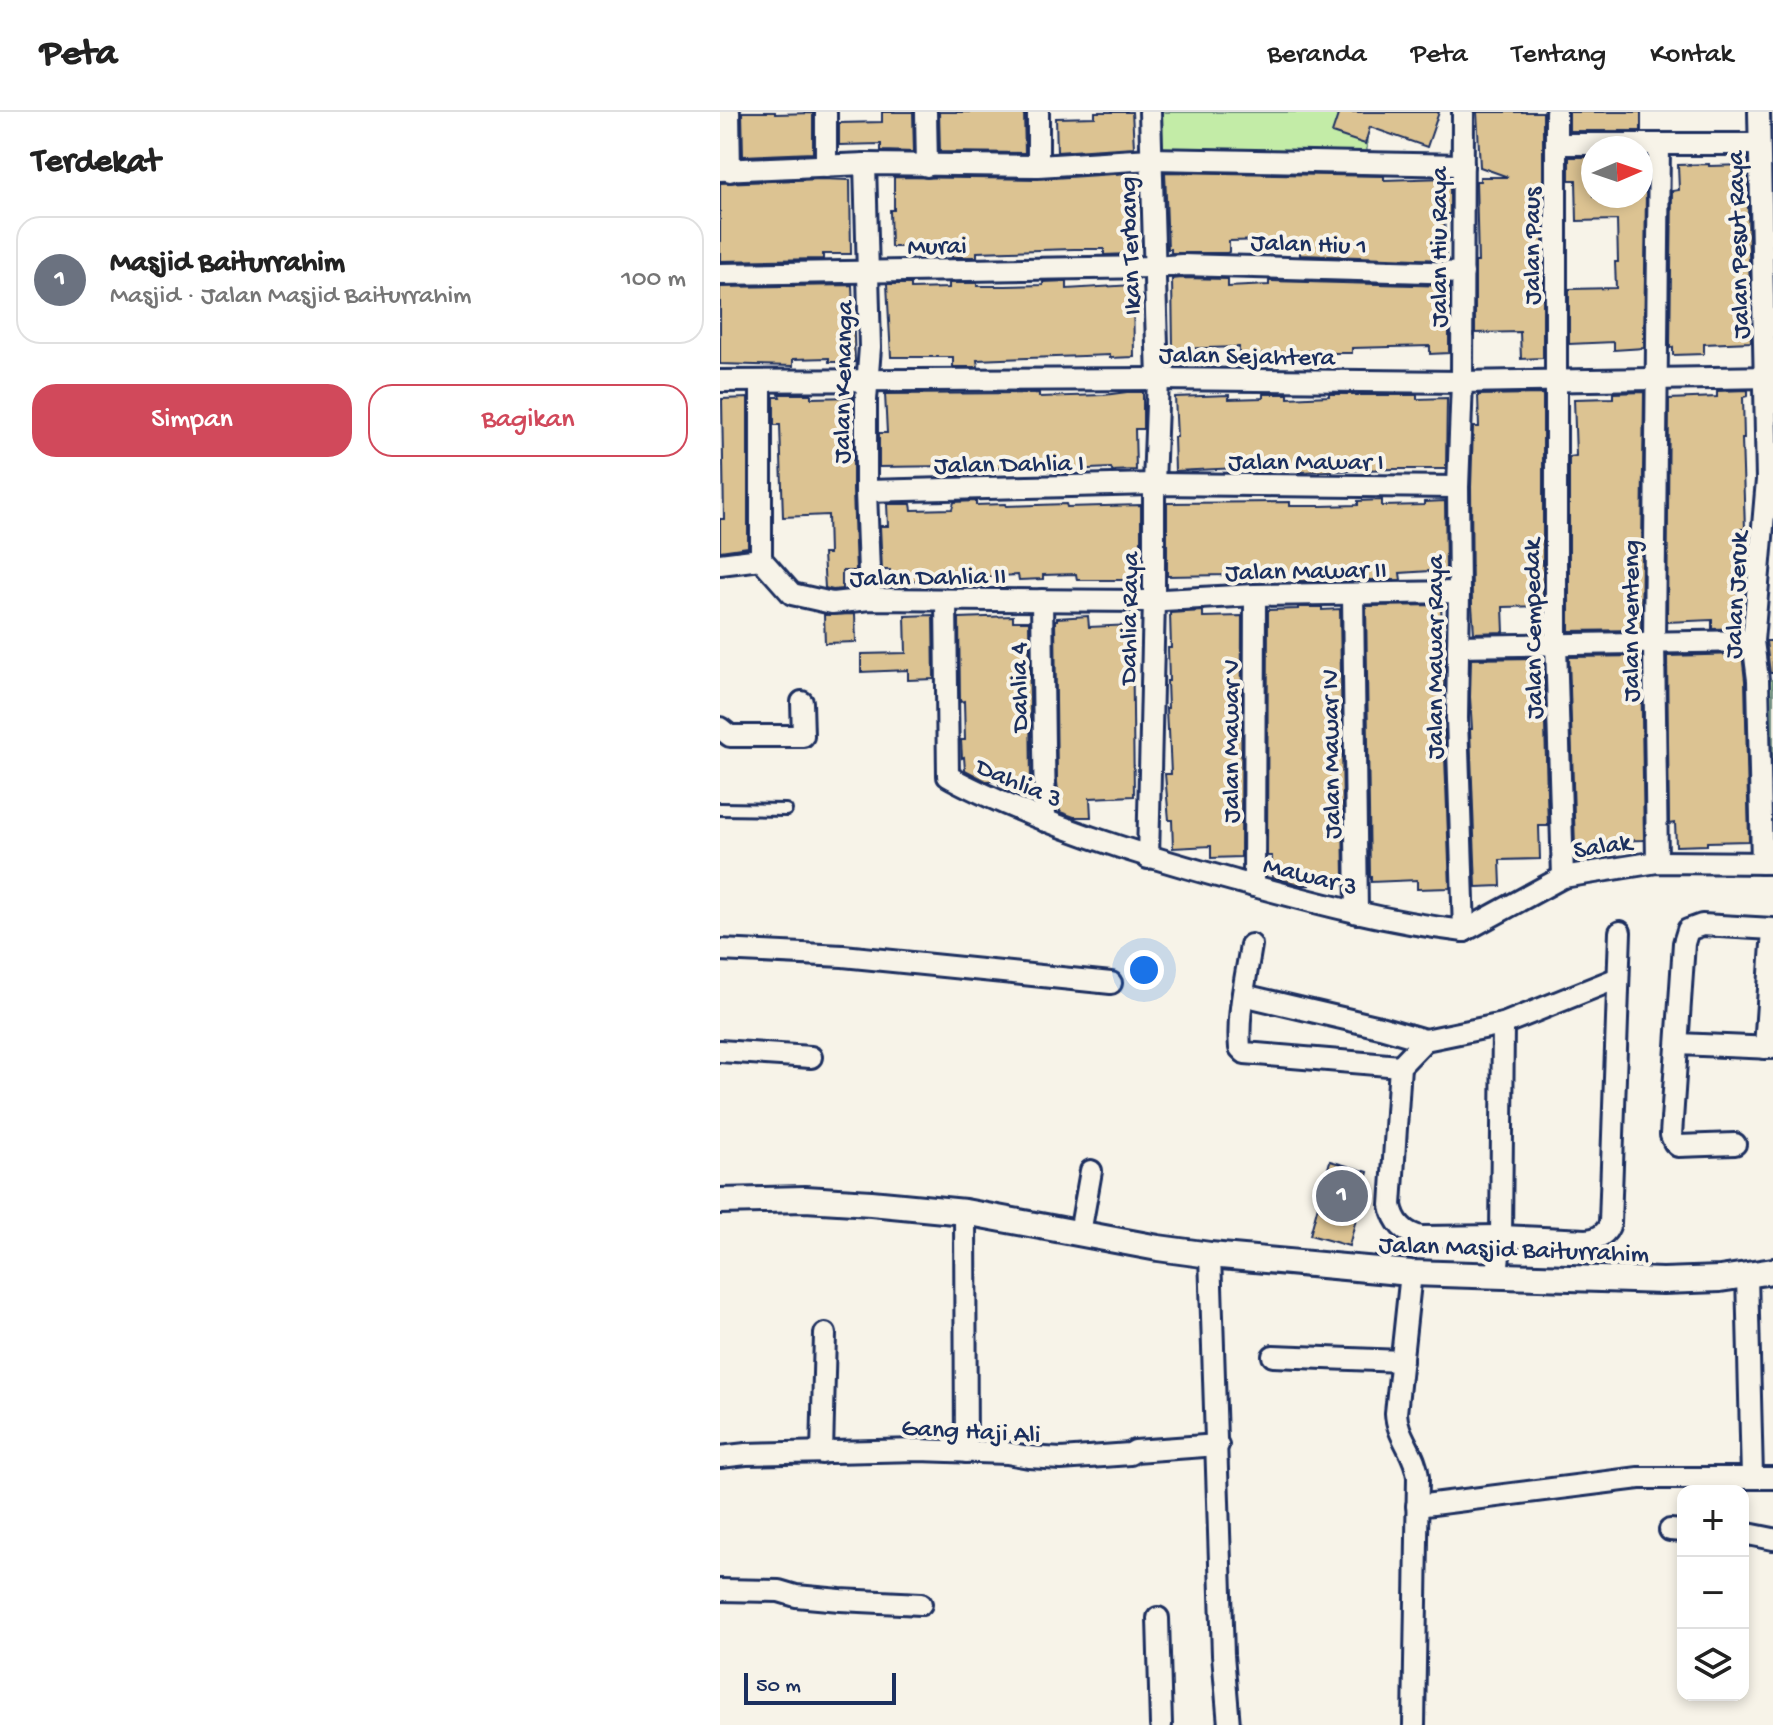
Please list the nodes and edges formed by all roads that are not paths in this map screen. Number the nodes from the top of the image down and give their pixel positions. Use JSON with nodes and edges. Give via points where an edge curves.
{"nodes":[{"id":1,"x":729,"y":112,"type":"edge"},
{"id":2,"x":826,"y":112,"type":"edge"},
{"id":3,"x":926,"y":112,"type":"edge"},
{"id":4,"x":1038,"y":112,"type":"edge"},
{"id":5,"x":1150,"y":112,"type":"edge"},
{"id":6,"x":1463,"y":112,"type":"edge"},
{"id":7,"x":1556,"y":112,"type":"edge"},
{"id":8,"x":1759,"y":112,"type":"edge"},
{"id":9,"x":1556,"y":144,"type":"junction"},
{"id":10,"x":1659,"y":144,"type":"junction"},
{"id":11,"x":1759,"y":144,"type":"junction"},
{"id":12,"x":1151,"y":159,"type":"junction"},
{"id":13,"x":865,"y":164,"type":"junction"},
{"id":14,"x":1463,"y":165,"type":"junction"},
{"id":15,"x":826,"y":166,"type":"junction"},
{"id":16,"x":927,"y":166,"type":"junction"},
{"id":17,"x":1038,"y":166,"type":"junction"},
{"id":18,"x":725,"y":170,"type":"edge"},
{"id":19,"x":1154,"y":267,"type":"junction"},
{"id":20,"x":868,"y":271,"type":"junction"},
{"id":21,"x":1463,"y":273,"type":"junction"},
{"id":22,"x":720,"y":274,"type":"edge"},
{"id":23,"x":1768,"y":274,"type":"edge"},
{"id":24,"x":1769,"y":377,"type":"edge"},
{"id":25,"x":1158,"y":379,"type":"junction"},
{"id":26,"x":1657,"y":379,"type":"junction"},
{"id":27,"x":720,"y":381,"type":"edge"},
{"id":28,"x":1555,"y":381,"type":"junction"},
{"id":29,"x":761,"y":382,"type":"junction"},
{"id":30,"x":868,"y":382,"type":"junction"},
{"id":31,"x":1462,"y":382,"type":"junction"},
{"id":32,"x":1770,"y":480,"type":"edge"},
{"id":33,"x":1154,"y":484,"type":"junction"},
{"id":34,"x":1458,"y":487,"type":"junction"},
{"id":35,"x":866,"y":491,"type":"junction"},
{"id":36,"x":761,"y":559,"type":"junction"},
{"id":37,"x":720,"y":564,"type":"edge"},
{"id":38,"x":1459,"y":592,"type":"junction"},
{"id":39,"x":1765,"y":592,"type":"edge"},
{"id":40,"x":1353,"y":594,"type":"junction"},
{"id":41,"x":1255,"y":595,"type":"junction"},
{"id":42,"x":870,"y":599,"type":"junction"},
{"id":43,"x":1042,"y":600,"type":"junction"},
{"id":44,"x":1154,"y":600,"type":"junction"},
{"id":45,"x":946,"y":601,"type":"junction"},
{"id":46,"x":1753,"y":641,"type":"junction"},
{"id":47,"x":1654,"y":642,"type":"junction"},
{"id":48,"x":1556,"y":644,"type":"junction"},
{"id":49,"x":1458,"y":646,"type":"junction"},
{"id":50,"x":1765,"y":680,"type":"edge"},
{"id":51,"x":802,"y":702,"type":"dead end"},
{"id":52,"x":720,"y":728,"type":"edge"},
{"id":53,"x":720,"y":809,"type":"edge"},
{"id":54,"x":786,"y":810,"type":"dead end"},
{"id":55,"x":1045,"y":821,"type":"junction"},
{"id":56,"x":1148,"y":858,"type":"junction"},
{"id":57,"x":1657,"y":862,"type":"junction"},
{"id":58,"x":1768,"y":863,"type":"edge"},
{"id":59,"x":1563,"y":877,"type":"junction"},
{"id":60,"x":1254,"y":886,"type":"junction"},
{"id":61,"x":1357,"y":913,"type":"junction"},
{"id":62,"x":1773,"y":929,"type":"edge"},
{"id":63,"x":1464,"y":931,"type":"junction"},
{"id":64,"x":1620,"y":932,"type":"dead end"},
{"id":65,"x":1251,"y":945,"type":"dead end"},
{"id":66,"x":720,"y":950,"type":"edge"},
{"id":67,"x":1618,"y":978,"type":"junction"},
{"id":68,"x":1111,"y":983,"type":"dead end"},
{"id":69,"x":1243,"y":995,"type":"junction"},
{"id":70,"x":1503,"y":1024,"type":"junction"},
{"id":71,"x":1425,"y":1040,"type":"junction"},
{"id":72,"x":1678,"y":1044,"type":"junction"},
{"id":73,"x":1769,"y":1048,"type":"edge"},
{"id":74,"x":720,"y":1051,"type":"edge"},
{"id":75,"x":811,"y":1057,"type":"dead end"},
{"id":76,"x":1400,"y":1066,"type":"junction"},
{"id":77,"x":1735,"y":1144,"type":"dead end"},
{"id":78,"x":1091,"y":1171,"type":"dead end"},
{"id":79,"x":720,"y":1201,"type":"edge"},
{"id":80,"x":965,"y":1212,"type":"junction"},
{"id":81,"x":1080,"y":1233,"type":"junction"},
{"id":82,"x":1501,"y":1236,"type":"junction"},
{"id":83,"x":1210,"y":1255,"type":"junction"},
{"id":84,"x":1773,"y":1271,"type":"edge"},
{"id":85,"x":1411,"y":1273,"type":"junction"},
{"id":86,"x":1497,"y":1275,"type":"junction"},
{"id":87,"x":1747,"y":1275,"type":"junction"},
{"id":88,"x":825,"y":1334,"type":"dead end"},
{"id":89,"x":1273,"y":1356,"type":"dead end"},
{"id":90,"x":1402,"y":1361,"type":"junction"},
{"id":91,"x":1218,"y":1445,"type":"junction"},
{"id":92,"x":966,"y":1452,"type":"junction"},
{"id":93,"x":822,"y":1453,"type":"junction"},
{"id":94,"x":720,"y":1457,"type":"edge"},
{"id":95,"x":1752,"y":1477,"type":"junction"},
{"id":96,"x":1773,"y":1478,"type":"edge"},
{"id":97,"x":1417,"y":1506,"type":"junction"},
{"id":98,"x":1749,"y":1534,"type":"edge"},
{"id":99,"x":1773,"y":1539,"type":"edge"},
{"id":100,"x":720,"y":1590,"type":"edge"},
{"id":101,"x":921,"y":1604,"type":"dead end"},
{"id":102,"x":1158,"y":1618,"type":"dead end"},
{"id":103,"x":1161,"y":1725,"type":"edge"},
{"id":104,"x":1229,"y":1725,"type":"edge"},
{"id":105,"x":1414,"y":1725,"type":"edge"}],
"edges":[{"from":1,"to":18,"type":"street"},
{"from":2,"to":15,"type":"street"},
{"from":3,"to":16,"type":"street"},
{"from":4,"to":17,"type":"street"},
{"from":5,"to":12,"type":"street","name":"Ikan Terbang"},
{"from":6,"to":14,"type":"street","name":"Jalan Hiu Raya"},
{"from":7,"to":9,"type":"street","name":"Jalan Paus"},
{"from":8,"to":11,"type":"street","name":"Jalan Pesut Raya"},
{"from":9,"to":10,"type":"street"},
{"from":9,"to":28,"type":"street","name":"Jalan Paus"},
{"from":10,"to":11,"type":"street"},
{"from":10,"to":26,"type":"street","name":"Jalan Menteng"},
{"from":11,"to":23,"type":"street","name":"Jalan Pesut Raya"},
{"from":12,"to":14,"type":"street"},
{"from":12,"to":17,"type":"street"},
{"from":12,"to":19,"type":"street","name":"Ikan Terbang"},
{"from":13,"to":15,"type":"street"},
{"from":13,"to":16,"type":"street"},
{"from":13,"to":20,"type":"street","name":"Jalan Kenanga"},
{"from":14,"to":21,"type":"street","name":"Jalan Hiu Raya"},
{"from":15,"to":18,"type":"street"},
{"from":16,"to":17,"type":"street"},
{"from":19,"to":20,"type":"street","name":"Murai"},
{"from":19,"to":21,"type":"street","name":"Jalan Hiu 1"},
{"from":19,"to":25,"type":"street","name":"Ikan Terbang"},
{"from":20,"to":22,"type":"street","name":"Murai"},
{"from":20,"to":30,"type":"street","name":"Jalan Kenanga"},
{"from":21,"to":31,"type":"street","name":"Jalan Hiu Raya"},
{"from":23,"to":24,"type":"street","name":"Jalan Pesut Raya"},
{"from":24,"to":26,"type":"street","name":"Jalan Sejahtera"},
{"from":24,"to":32,"type":"street","name":"Jalan Jeruk"},
{"from":25,"to":30,"type":"street","name":"Jalan Sejahtera"},
{"from":25,"to":31,"type":"street","name":"Jalan Sejahtera"},
{"from":25,"to":33,"type":"street","name":"Dahlia Raya"},
{"from":26,"to":28,"type":"street","name":"Jalan Sejahtera"},
{"from":26,"to":47,"type":"street","name":"Jalan Menteng"},
{"from":27,"to":29,"type":"street","name":"Jalan Sejahtera"},
{"from":28,"to":31,"type":"street","name":"Jalan Sejahtera"},
{"from":28,"to":48,"type":"street","name":"Jalan Cempedak"},
{"from":29,"to":30,"type":"street","name":"Jalan Sejahtera"},
{"from":29,"to":36,"type":"street"},
{"from":30,"to":35,"type":"street","name":"Jalan Kenanga"},
{"from":31,"to":34,"type":"street","name":"Jalan Mawar Raya"},
{"from":32,"to":39,"type":"street","name":"Jalan Jeruk"},
{"from":33,"to":34,"type":"street","name":"Jalan Mawar I"},
{"from":33,"to":35,"type":"street","name":"Jalan Dahlia I"},
{"from":33,"to":44,"type":"street","name":"Dahlia Raya"},
{"from":34,"to":38,"type":"street","name":"Jalan Mawar Raya"},
{"from":35,"to":42,"type":"street","name":"Jalan Kenanga"},
{"from":36,"to":37,"type":"street"},
{"from":36,"to":42,"type":"street","name":"Jalan Dahlia II","via":[[792,594],[832,603]]},
{"from":38,"to":40,"type":"street","name":"Jalan Mawar II"},
{"from":38,"to":49,"type":"street","name":"Jalan Mawar Raya"},
{"from":39,"to":46,"type":"street","name":"Jalan Jeruk"},
{"from":40,"to":41,"type":"street","name":"Jalan Mawar II"},
{"from":40,"to":61,"type":"street","name":"Jalan Mawar IV"},
{"from":41,"to":44,"type":"street","name":"Jalan Mawar II"},
{"from":41,"to":60,"type":"street","name":"Jalan Mawar V"},
{"from":42,"to":45,"type":"street","name":"Jalan Dahlia II"},
{"from":43,"to":44,"type":"street","name":"Jalan Dahlia II"},
{"from":43,"to":45,"type":"street","name":"Jalan Dahlia II"},
{"from":43,"to":55,"type":"street","name":"Dahlia 4"},
{"from":44,"to":56,"type":"street","name":"Dahlia Raya"},
{"from":45,"to":55,"type":"street","name":"Dahlia 3","via":[[948,776]]},
{"from":46,"to":47,"type":"street"},
{"from":46,"to":50,"type":"street","name":"Jalan Jeruk"},
{"from":47,"to":48,"type":"street"},
{"from":47,"to":57,"type":"street","name":"Jalan Menteng"},
{"from":48,"to":49,"type":"street"},
{"from":48,"to":59,"type":"street","name":"Jalan Cempedak"},
{"from":49,"to":63,"type":"street","name":"Jalan Mawar Raya"},
{"from":50,"to":58,"type":"street","name":"Jalan Jeruk"},
{"from":51,"to":52,"type":"street","via":[[803,736],[730,736]]},
{"from":53,"to":54,"type":"lane"},
{"from":55,"to":56,"type":"street","name":"Dahlia 3"},
{"from":56,"to":60,"type":"street","name":"Mawar 3"},
{"from":57,"to":58,"type":"street","name":"Salak"},
{"from":57,"to":59,"type":"street","name":"Salak"},
{"from":59,"to":63,"type":"street","name":"Salak"},
{"from":60,"to":61,"type":"street","name":"Mawar 3"},
{"from":61,"to":63,"type":"street","name":"Mawar 3"},
{"from":62,"to":72,"type":"street","via":[[1702,925],[1688,930]]},
{"from":62,"to":73,"type":"street"},
{"from":64,"to":67,"type":"street"},
{"from":65,"to":69,"type":"street"},
{"from":66,"to":68,"type":"street","via":[[843,956]]},
{"from":67,"to":70,"type":"street"},
{"from":67,"to":82,"type":"street","via":[[1609,1226],[1592,1240]]},
{"from":69,"to":71,"type":"street"},
{"from":69,"to":76,"type":"street","via":[[1239,1040],[1245,1053]]},
{"from":70,"to":71,"type":"street"},
{"from":70,"to":82,"type":"street"},
{"from":71,"to":76,"type":"street"},
{"from":72,"to":73,"type":"street"},
{"from":72,"to":77,"type":"street","via":[[1674,1142]]},
{"from":74,"to":75,"type":"street"},
{"from":76,"to":82,"type":"street","via":[[1394,1217],[1416,1236]]},
{"from":78,"to":81,"type":"street"},
{"from":79,"to":80,"type":"street","name":"Jalan Masjid Baiturrahim","via":[[805,1199]]},
{"from":80,"to":81,"type":"street","name":"Jalan Masjid Baiturrahim"},
{"from":80,"to":92,"type":"street"},
{"from":81,"to":83,"type":"street","name":"Jalan Masjid Baiturrahim","via":[[1158,1242]]},
{"from":82,"to":86,"type":"street"},
{"from":83,"to":85,"type":"street","name":"Jalan Masjid Baiturrahim"},
{"from":83,"to":91,"type":"street"},
{"from":84,"to":87,"type":"street","name":"Jalan Masjid Baiturrahim"},
{"from":85,"to":86,"type":"street","name":"Jalan Masjid Baiturrahim"},
{"from":85,"to":90,"type":"street"},
{"from":86,"to":87,"type":"street","name":"Jalan Masjid Baiturrahim","via":[[1663,1281]]},
{"from":87,"to":95,"type":"street"},
{"from":88,"to":93,"type":"street"},
{"from":89,"to":90,"type":"street"},
{"from":90,"to":97,"type":"street","via":[[1396,1419],[1417,1467]]},
{"from":91,"to":92,"type":"street","name":"Gang Haji Ali","via":[[1061,1459]]},
{"from":91,"to":104,"type":"street"},
{"from":92,"to":93,"type":"street","name":"Gang Haji Ali"},
{"from":93,"to":94,"type":"street","name":"Gang Haji Ali"},
{"from":95,"to":96,"type":"street"},
{"from":95,"to":97,"type":"street","via":[[1639,1478]]},
{"from":97,"to":105,"type":"street"},
{"from":98,"to":99,"type":"street"},
{"from":100,"to":101,"type":"street"},
{"from":102,"to":103,"type":"street"}]}
